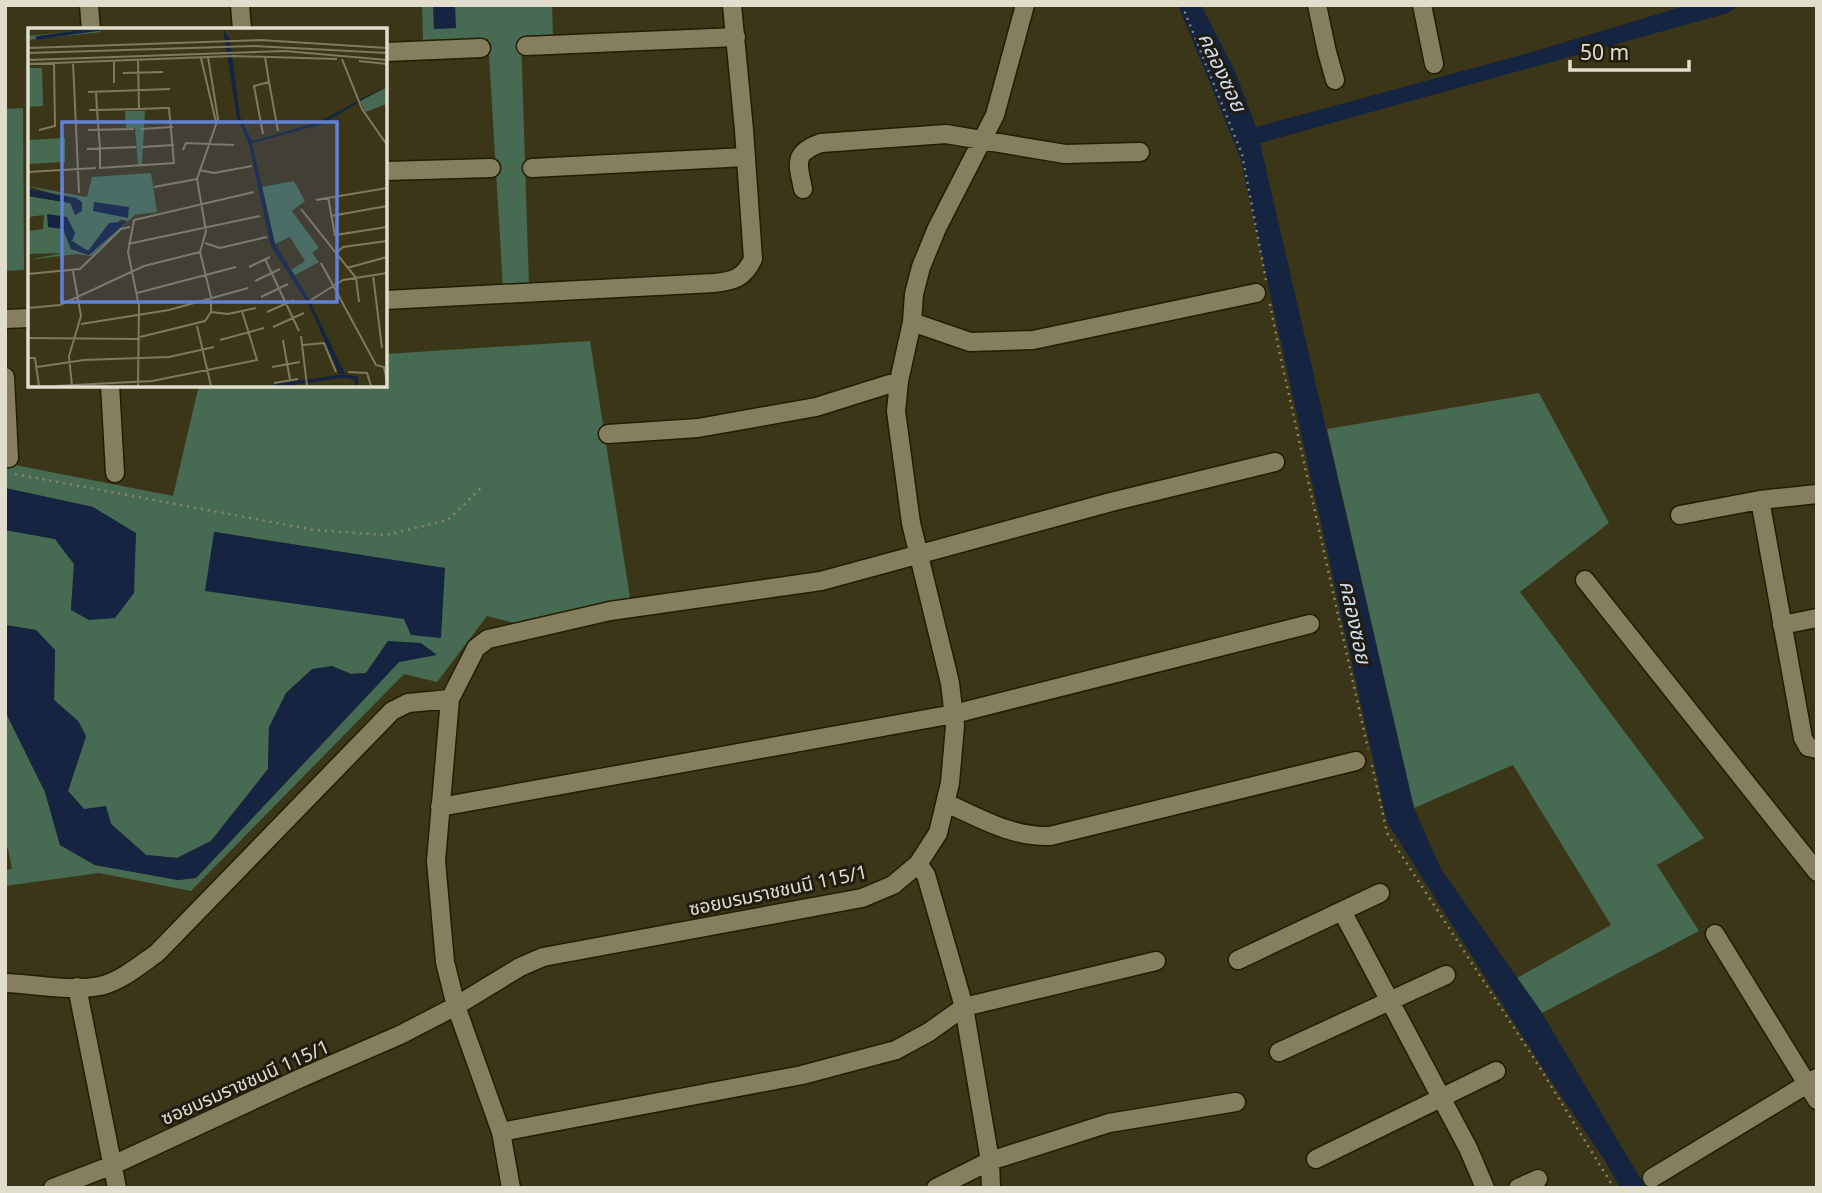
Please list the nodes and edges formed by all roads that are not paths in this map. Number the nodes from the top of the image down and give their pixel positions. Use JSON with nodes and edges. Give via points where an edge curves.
{"nodes":[{"id":1,"x":89,"y":5,"type":"edge"},
{"id":2,"x":240,"y":5,"type":"edge"},
{"id":3,"x":732,"y":5,"type":"edge"},
{"id":4,"x":1317,"y":5,"type":"edge"},
{"id":5,"x":1422,"y":5,"type":"edge"},
{"id":6,"x":1023,"y":7,"type":"edge"},
{"id":7,"x":91,"y":28,"type":"edge"},
{"id":8,"x":242,"y":28,"type":"edge"},
{"id":9,"x":736,"y":37,"type":"junction"},
{"id":10,"x":526,"y":46,"type":"dead end"},
{"id":11,"x":481,"y":48,"type":"dead end"},
{"id":12,"x":387,"y":52,"type":"edge"},
{"id":13,"x":1434,"y":64,"type":"dead end"},
{"id":14,"x":1335,"y":80,"type":"dead end"},
{"id":15,"x":982,"y":140,"type":"junction"},
{"id":16,"x":1140,"y":152,"type":"dead end"},
{"id":17,"x":746,"y":157,"type":"junction"},
{"id":18,"x":491,"y":168,"type":"dead end"},
{"id":19,"x":532,"y":168,"type":"dead end"},
{"id":20,"x":387,"y":171,"type":"edge"},
{"id":21,"x":803,"y":189,"type":"dead end"},
{"id":22,"x":1264,"y":294,"type":"road end"},
{"id":23,"x":387,"y":300,"type":"edge"},
{"id":24,"x":28,"y":318,"type":"edge"},
{"id":25,"x":5,"y":319,"type":"edge"},
{"id":26,"x":912,"y":322,"type":"junction"},
{"id":27,"x":5,"y":377,"type":"edge"},
{"id":28,"x":899,"y":381,"type":"junction"},
{"id":29,"x":110,"y":387,"type":"edge"},
{"id":30,"x":608,"y":435,"type":"dead end"},
{"id":31,"x":1275,"y":462,"type":"dead end"},
{"id":32,"x":7,"y":465,"type":"edge"},
{"id":33,"x":115,"y":472,"type":"dead end"},
{"id":34,"x":1817,"y":494,"type":"edge"},
{"id":35,"x":1760,"y":500,"type":"junction"},
{"id":36,"x":1681,"y":515,"type":"dead end"},
{"id":37,"x":918,"y":554,"type":"junction"},
{"id":38,"x":1585,"y":580,"type":"dead end"},
{"id":39,"x":1817,"y":618,"type":"edge"},
{"id":40,"x":1310,"y":624,"type":"dead end"},
{"id":41,"x":1782,"y":625,"type":"junction"},
{"id":42,"x":450,"y":699,"type":"junction"},
{"id":43,"x":954,"y":714,"type":"junction"},
{"id":44,"x":1812,"y":748,"type":"edge"},
{"id":45,"x":1366,"y":759,"type":"road end"},
{"id":46,"x":946,"y":803,"type":"junction"},
{"id":47,"x":440,"y":807,"type":"junction"},
{"id":48,"x":918,"y":864,"type":"junction"},
{"id":49,"x":1816,"y":871,"type":"edge"},
{"id":50,"x":1380,"y":893,"type":"dead end"},
{"id":51,"x":1342,"y":911,"type":"junction"},
{"id":52,"x":1715,"y":934,"type":"dead end"},
{"id":53,"x":1238,"y":960,"type":"dead end"},
{"id":54,"x":1156,"y":961,"type":"dead end"},
{"id":55,"x":1446,"y":975,"type":"dead end"},
{"id":56,"x":5,"y":983,"type":"edge"},
{"id":57,"x":76,"y":988,"type":"junction"},
{"id":58,"x":1390,"y":1001,"type":"junction"},
{"id":59,"x":456,"y":1006,"type":"junction"},
{"id":60,"x":964,"y":1007,"type":"junction"},
{"id":61,"x":1279,"y":1052,"type":"dead end"},
{"id":62,"x":1496,"y":1071,"type":"dead end"},
{"id":63,"x":1812,"y":1081,"type":"edge"},
{"id":64,"x":1441,"y":1098,"type":"junction"},
{"id":65,"x":1817,"y":1100,"type":"edge"},
{"id":66,"x":1236,"y":1102,"type":"dead end"},
{"id":67,"x":500,"y":1132,"type":"junction"},
{"id":68,"x":1316,"y":1159,"type":"dead end"},
{"id":69,"x":990,"y":1161,"type":"junction"},
{"id":70,"x":113,"y":1165,"type":"junction"},
{"id":71,"x":1653,"y":1178,"type":"dead end"},
{"id":72,"x":1538,"y":1179,"type":"dead end"},
{"id":73,"x":53,"y":1188,"type":"edge"},
{"id":74,"x":117,"y":1188,"type":"edge"},
{"id":75,"x":511,"y":1188,"type":"edge"},
{"id":76,"x":936,"y":1188,"type":"edge"},
{"id":77,"x":991,"y":1188,"type":"edge"},
{"id":78,"x":1485,"y":1188,"type":"edge"},
{"id":79,"x":1518,"y":1188,"type":"edge"}],
"edges":[{"from":1,"to":7,"type":"street"},
{"from":2,"to":8,"type":"street"},
{"from":3,"to":9,"type":"street"},
{"from":4,"to":14,"type":"street"},
{"from":5,"to":13,"type":"street"},
{"from":6,"to":15,"type":"street","name":"ซอยบรมราชชนนี 115/1","via":[[995,115]]},
{"from":9,"to":10,"type":"street"},
{"from":9,"to":17,"type":"street"},
{"from":11,"to":12,"type":"street"},
{"from":15,"to":16,"type":"street","via":[[1065,155]]},
{"from":15,"to":21,"type":"street","via":[[946,134],[821,144],[800,155]]},
{"from":15,"to":26,"type":"street","name":"ซอยบรมราชชนนี 115/1","via":[[921,267]]},
{"from":17,"to":19,"type":"street"},
{"from":17,"to":23,"type":"street","via":[[753,259],[746,273],[735,280]]},
{"from":18,"to":20,"type":"street"},
{"from":22,"to":26,"type":"street","via":[[1009,342],[970,342]]},
{"from":24,"to":25,"type":"street"},
{"from":26,"to":28,"type":"street","name":"ซอยบรมราชชนนี 115/1"},
{"from":27,"to":32,"type":"street"},
{"from":28,"to":30,"type":"street","via":[[803,409],[698,428]]},
{"from":28,"to":37,"type":"street","name":"ซอยบรมราชชนนี 115/1","via":[[895,411]]},
{"from":29,"to":33,"type":"street"},
{"from":31,"to":37,"type":"street"},
{"from":34,"to":35,"type":"street"},
{"from":35,"to":36,"type":"street"},
{"from":35,"to":41,"type":"street"},
{"from":37,"to":42,"type":"street","via":[[821,582],[610,611],[488,639],[476,648]]},
{"from":37,"to":43,"type":"street","name":"ซอยบรมราชชนนี 115/1"},
{"from":38,"to":49,"type":"street"},
{"from":39,"to":41,"type":"street"},
{"from":40,"to":43,"type":"street"},
{"from":41,"to":44,"type":"street","via":[[1803,738]]},
{"from":42,"to":47,"type":"street"},
{"from":42,"to":57,"type":"street","via":[[408,703],[392,711],[157,953],[101,986]]},
{"from":43,"to":46,"type":"street","name":"ซอยบรมราชชนนี 115/1"},
{"from":43,"to":47,"type":"street"},
{"from":45,"to":46,"type":"street","via":[[1050,836],[1011,832]]},
{"from":46,"to":48,"type":"street","name":"ซอยบรมราชชนนี 115/1","via":[[938,832]]},
{"from":47,"to":59,"type":"street","via":[[436,861],[445,962]]},
{"from":48,"to":59,"type":"street","name":"ซอยบรมราชชนนี 115/1","via":[[893,885],[862,898],[543,957]]},
{"from":48,"to":60,"type":"street","via":[[926,875]]},
{"from":50,"to":51,"type":"street"},
{"from":51,"to":53,"type":"street"},
{"from":51,"to":58,"type":"street"},
{"from":52,"to":63,"type":"street"},
{"from":54,"to":60,"type":"street"},
{"from":55,"to":58,"type":"street"},
{"from":56,"to":57,"type":"street"},
{"from":57,"to":70,"type":"street"},
{"from":58,"to":61,"type":"street"},
{"from":58,"to":64,"type":"street"},
{"from":59,"to":67,"type":"street"},
{"from":59,"to":70,"type":"street","name":"ซอยบรมราชชนนี 115/1"},
{"from":60,"to":67,"type":"street","via":[[895,1050],[802,1075]]},
{"from":60,"to":69,"type":"street"},
{"from":62,"to":64,"type":"street"},
{"from":63,"to":65,"type":"street"},
{"from":63,"to":71,"type":"street"},
{"from":64,"to":68,"type":"street"},
{"from":64,"to":78,"type":"street"},
{"from":66,"to":69,"type":"street","via":[[1109,1123]]},
{"from":67,"to":75,"type":"street"},
{"from":69,"to":76,"type":"street"},
{"from":69,"to":77,"type":"street"},
{"from":70,"to":73,"type":"street","name":"ซอยบรมราชชนนี 115/1"},
{"from":70,"to":74,"type":"street"},
{"from":72,"to":79,"type":"street"}]}
